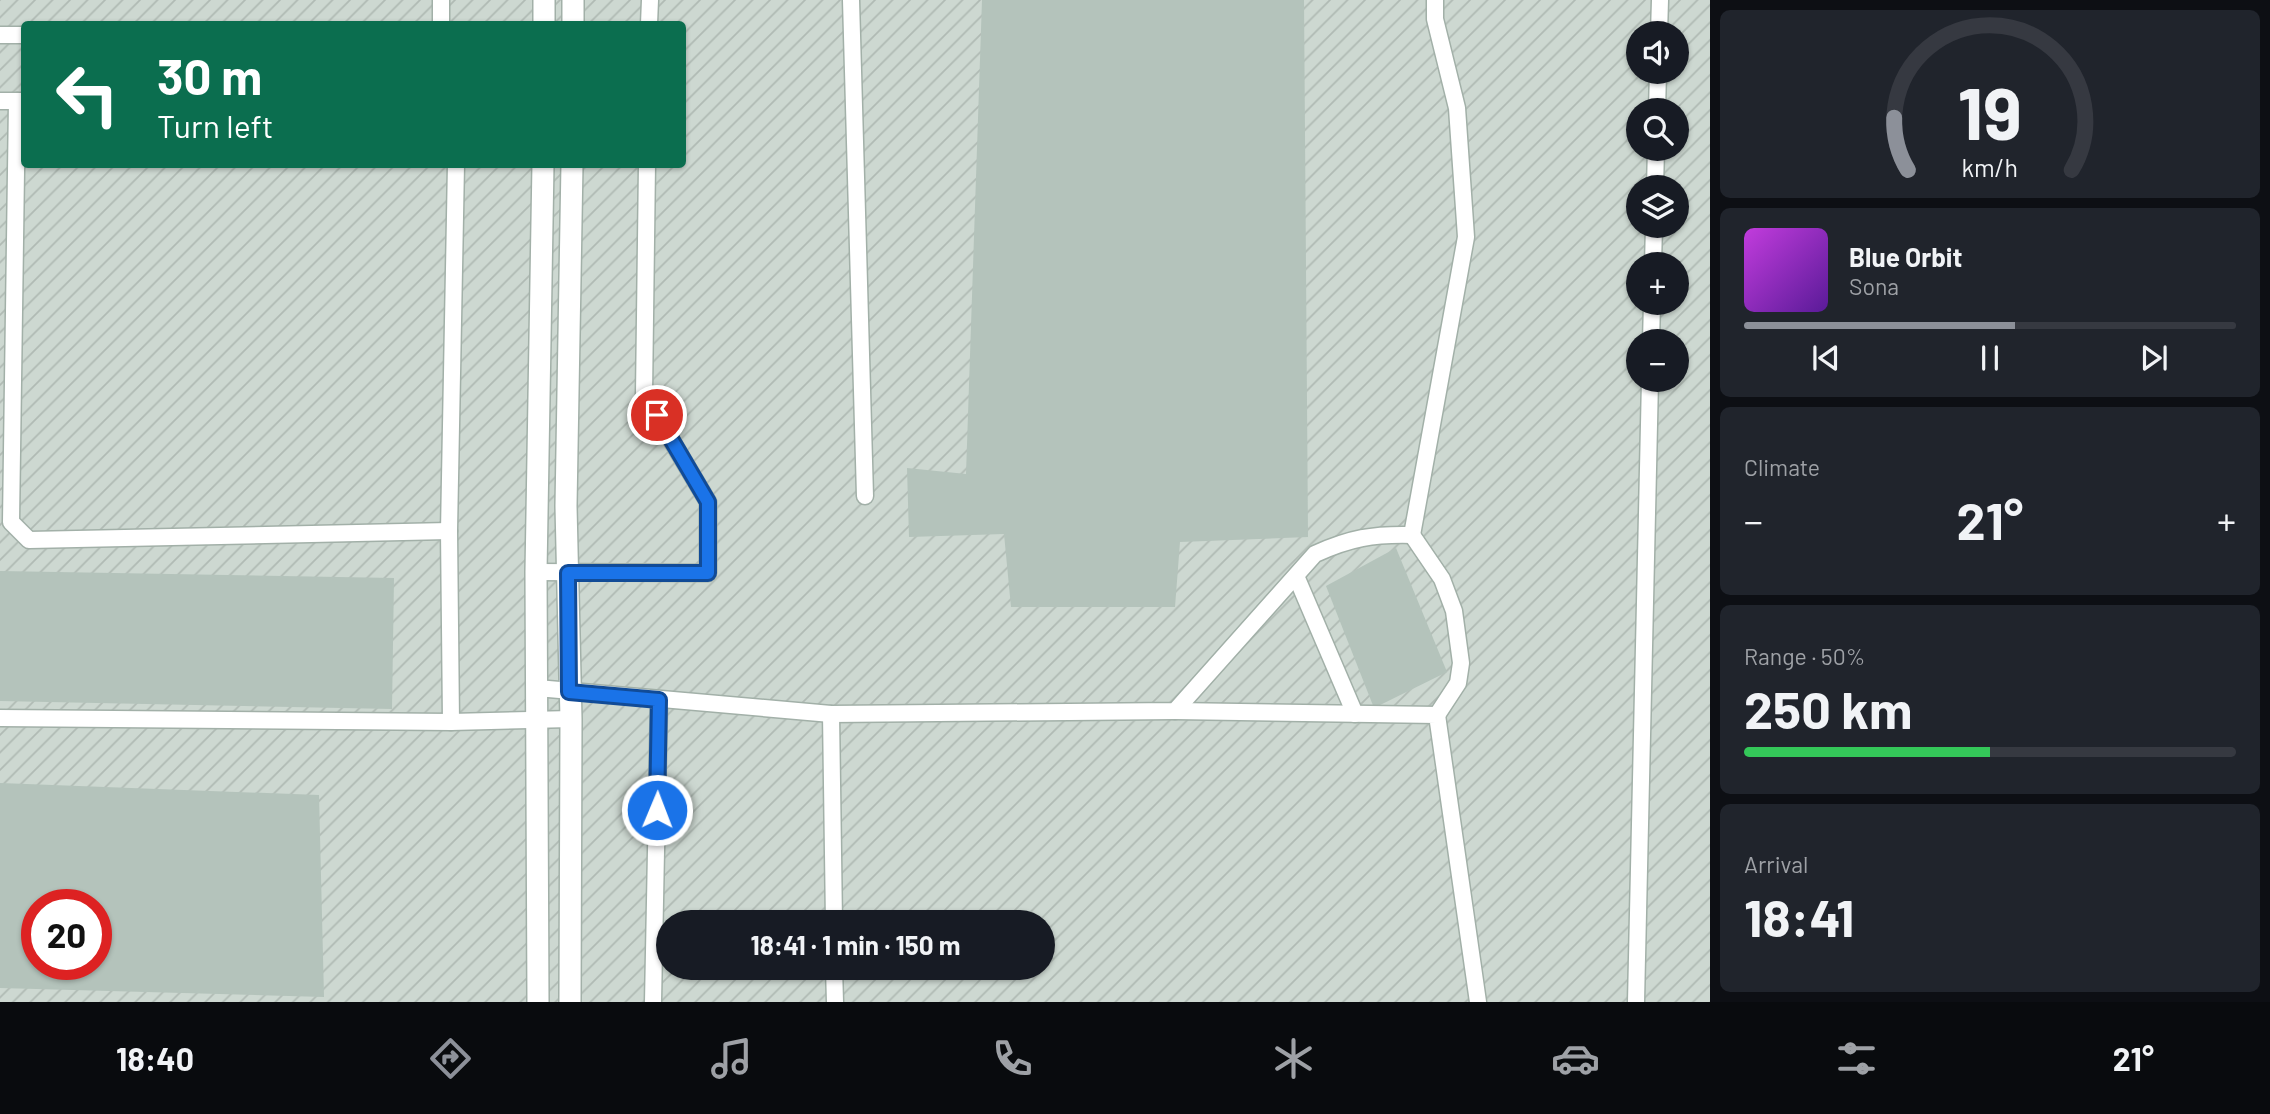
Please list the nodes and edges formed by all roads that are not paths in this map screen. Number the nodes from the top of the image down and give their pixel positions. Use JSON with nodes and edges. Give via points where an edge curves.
{"nodes":[{"id":1,"x":441,"y":0,"type":"edge"},
{"id":2,"x":544,"y":0,"type":"edge"},
{"id":3,"x":573,"y":0,"type":"edge"},
{"id":4,"x":650,"y":0,"type":"edge"},
{"id":5,"x":850,"y":0,"type":"edge"},
{"id":6,"x":1435,"y":0,"type":"edge"},
{"id":7,"x":1661,"y":0,"type":"edge"},
{"id":8,"x":441,"y":21,"type":"edge"},
{"id":9,"x":544,"y":21,"type":"edge"},
{"id":10,"x":573,"y":21,"type":"edge"},
{"id":11,"x":649,"y":21,"type":"edge"},
{"id":12,"x":1660,"y":21,"type":"edge"},
{"id":13,"x":0,"y":35,"type":"edge"},
{"id":14,"x":21,"y":35,"type":"edge"},
{"id":15,"x":0,"y":101,"type":"edge"},
{"id":16,"x":21,"y":101,"type":"edge"},
{"id":17,"x":456,"y":168,"type":"edge"},
{"id":18,"x":543,"y":168,"type":"edge"},
{"id":19,"x":572,"y":168,"type":"edge"},
{"id":20,"x":647,"y":168,"type":"edge"},
{"id":21,"x":1650,"y":392,"type":"edge"},
{"id":22,"x":864,"y":496,"type":"dead end"},
{"id":23,"x":449,"y":531,"type":"junction"},
{"id":24,"x":1412,"y":535,"type":"junction"},
{"id":25,"x":536,"y":572,"type":"junction"},
{"id":26,"x":568,"y":573,"type":"junction"},
{"id":27,"x":1296,"y":576,"type":"junction"},
{"id":28,"x":537,"y":688,"type":"junction"},
{"id":29,"x":569,"y":692,"type":"junction"},
{"id":30,"x":659,"y":700,"type":"junction"},
{"id":31,"x":1175,"y":711,"type":"junction"},
{"id":32,"x":1355,"y":713,"type":"junction"},
{"id":33,"x":831,"y":714,"type":"junction"},
{"id":34,"x":1437,"y":715,"type":"junction"},
{"id":35,"x":0,"y":719,"type":"edge"},
{"id":36,"x":571,"y":719,"type":"junction"},
{"id":37,"x":536,"y":720,"type":"junction"},
{"id":38,"x":451,"y":722,"type":"junction"},
{"id":39,"x":834,"y":910,"type":"edge"},
{"id":40,"x":834,"y":980,"type":"edge"},
{"id":41,"x":538,"y":1002,"type":"edge"},
{"id":42,"x":570,"y":1002,"type":"edge"},
{"id":43,"x":653,"y":1002,"type":"edge"},
{"id":44,"x":835,"y":1002,"type":"edge"},
{"id":45,"x":1478,"y":1002,"type":"edge"},
{"id":46,"x":1636,"y":1002,"type":"edge"}],
"edges":[{"from":1,"to":8,"type":"lane"},
{"from":2,"to":9,"type":"street"},
{"from":3,"to":10,"type":"street"},
{"from":4,"to":11,"type":"lane"},
{"from":5,"to":22,"type":"lane"},
{"from":6,"to":24,"type":"lane","via":[[1457,108],[1466,237]]},
{"from":7,"to":12,"type":"lane"},
{"from":13,"to":14,"type":"lane"},
{"from":15,"to":16,"type":"lane"},
{"from":16,"to":23,"type":"lane","via":[[11,522],[29,540]]},
{"from":17,"to":23,"type":"lane"},
{"from":18,"to":25,"type":"street"},
{"from":19,"to":26,"type":"street"},
{"from":20,"to":26,"type":"lane","via":[[644,394],[708,502],[708,573]]},
{"from":21,"to":46,"type":"lane"},
{"from":23,"to":38,"type":"lane"},
{"from":24,"to":27,"type":"lane","via":[[1347,540],[1315,554]]},
{"from":24,"to":34,"type":"lane","via":[[1441,579],[1454,611],[1461,663],[1458,683]]},
{"from":25,"to":26,"type":"lane"},
{"from":25,"to":28,"type":"street"},
{"from":26,"to":29,"type":"street"},
{"from":27,"to":31,"type":"lane"},
{"from":27,"to":32,"type":"lane"},
{"from":28,"to":29,"type":"lane"},
{"from":28,"to":37,"type":"street"},
{"from":29,"to":30,"type":"lane"},
{"from":29,"to":36,"type":"street"},
{"from":30,"to":33,"type":"lane"},
{"from":30,"to":43,"type":"lane"},
{"from":31,"to":32,"type":"lane"},
{"from":31,"to":33,"type":"lane"},
{"from":32,"to":34,"type":"lane"},
{"from":33,"to":39,"type":"lane"},
{"from":34,"to":45,"type":"lane"},
{"from":35,"to":38,"type":"lane"},
{"from":36,"to":37,"type":"lane"},
{"from":36,"to":42,"type":"street"},
{"from":37,"to":38,"type":"lane"},
{"from":37,"to":41,"type":"street"},
{"from":40,"to":44,"type":"lane"}]}
